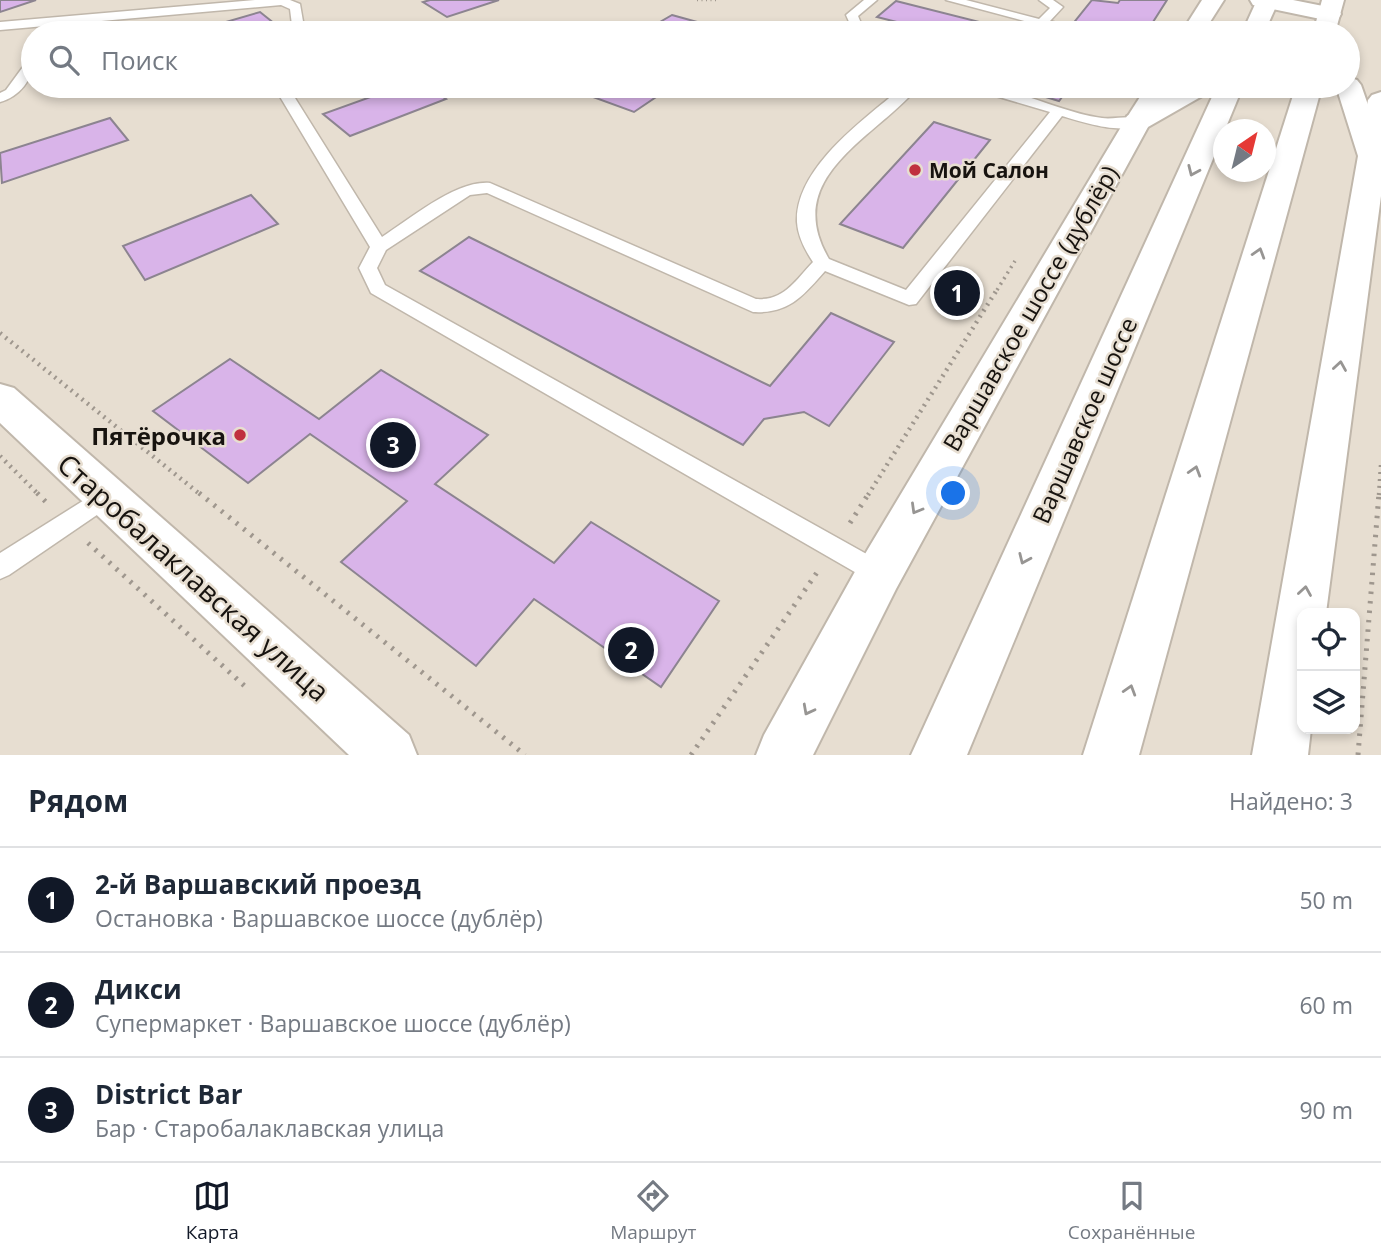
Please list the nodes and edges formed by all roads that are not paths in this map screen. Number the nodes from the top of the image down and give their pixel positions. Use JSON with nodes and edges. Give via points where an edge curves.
{"nodes":[{"id":1,"x":871,"y":0,"type":"edge"},
{"id":2,"x":952,"y":0,"type":"edge"},
{"id":3,"x":1045,"y":0,"type":"edge"},
{"id":4,"x":1213,"y":0,"type":"edge"},
{"id":5,"x":1265,"y":0,"type":"edge"},
{"id":6,"x":74,"y":21,"type":"edge"},
{"id":7,"x":298,"y":21,"type":"edge"},
{"id":8,"x":854,"y":21,"type":"edge"},
{"id":9,"x":1034,"y":21,"type":"edge"},
{"id":10,"x":1044,"y":21,"type":"edge"},
{"id":11,"x":1200,"y":21,"type":"edge"},
{"id":12,"x":1257,"y":21,"type":"edge"},
{"id":13,"x":1328,"y":21,"type":"edge"},
{"id":14,"x":21,"y":25,"type":"edge"},
{"id":15,"x":0,"y":26,"type":"edge"},
{"id":16,"x":21,"y":79,"type":"edge"},
{"id":17,"x":0,"y":97,"type":"edge"},
{"id":18,"x":288,"y":98,"type":"edge"},
{"id":19,"x":898,"y":98,"type":"edge"},
{"id":20,"x":1018,"y":98,"type":"edge"},
{"id":21,"x":1152,"y":98,"type":"edge"},
{"id":22,"x":1180,"y":98,"type":"edge"},
{"id":23,"x":1225,"y":98,"type":"edge"},
{"id":24,"x":1305,"y":98,"type":"edge"},
{"id":25,"x":1353,"y":98,"type":"edge"},
{"id":26,"x":1381,"y":100,"type":"edge"},
{"id":27,"x":1059,"y":110,"type":"junction"},
{"id":28,"x":1137,"y":122,"type":"junction"},
{"id":29,"x":1373,"y":156,"type":"junction"},
{"id":30,"x":379,"y":247,"type":"junction"},
{"id":31,"x":822,"y":263,"type":"junction"},
{"id":32,"x":0,"y":399,"type":"edge"},
{"id":33,"x":105,"y":496,"type":"junction"},
{"id":34,"x":0,"y":567,"type":"edge"},
{"id":35,"x":879,"y":574,"type":"junction"},
{"id":36,"x":389,"y":755,"type":"edge"},
{"id":37,"x":784,"y":755,"type":"edge"},
{"id":38,"x":939,"y":755,"type":"edge"},
{"id":39,"x":1111,"y":755,"type":"edge"},
{"id":40,"x":1280,"y":755,"type":"edge"}],
"edges":[{"from":1,"to":8,"type":"lane","via":[[852,15]]},
{"from":2,"to":9,"type":"lane"},
{"from":3,"to":10,"type":"lane","via":[[1057,7]]},
{"from":4,"to":11,"type":"main road"},
{"from":5,"to":12,"type":"main road"},
{"from":5,"to":13,"type":"main road"},
{"from":6,"to":7,"type":"lane","via":[[283,1],[296,7]]},
{"from":14,"to":15,"type":"lane"},
{"from":16,"to":17,"type":"lane","via":[[11,93]]},
{"from":18,"to":30,"type":"lane"},
{"from":19,"to":31,"type":"lane","via":[[818,175],[806,216]]},
{"from":20,"to":27,"type":"lane"},
{"from":21,"to":28,"type":"main road","name":"Варшавское шоссе (дублёр)"},
{"from":22,"to":28,"type":"main road"},
{"from":23,"to":38,"type":"main road","name":"Варшавское шоссе","one_way":true},
{"from":39,"to":24,"type":"main road","one_way":true},
{"from":25,"to":29,"type":"main road"},
{"from":26,"to":29,"type":"main road"},
{"from":27,"to":28,"type":"lane","via":[[1102,123]]},
{"from":27,"to":31,"type":"lane","via":[[909,299]]},
{"from":28,"to":35,"type":"main road","name":"Варшавское шоссе (дублёр)","one_way":true},
{"from":40,"to":29,"type":"main road","one_way":true},
{"from":30,"to":31,"type":"lane","via":[[464,192],[480,187],[753,305],[772,308],[784,304]]},
{"from":30,"to":35,"type":"lane","via":[[368,268],[379,289]]},
{"from":32,"to":33,"type":"main road","name":"Старобалаклавская улица"},
{"from":33,"to":34,"type":"lane"},
{"from":33,"to":36,"type":"main road","name":"Старобалаклавская улица"},
{"from":35,"to":37,"type":"main road","name":"Варшавское шоссе (дублёр)","one_way":true}]}
